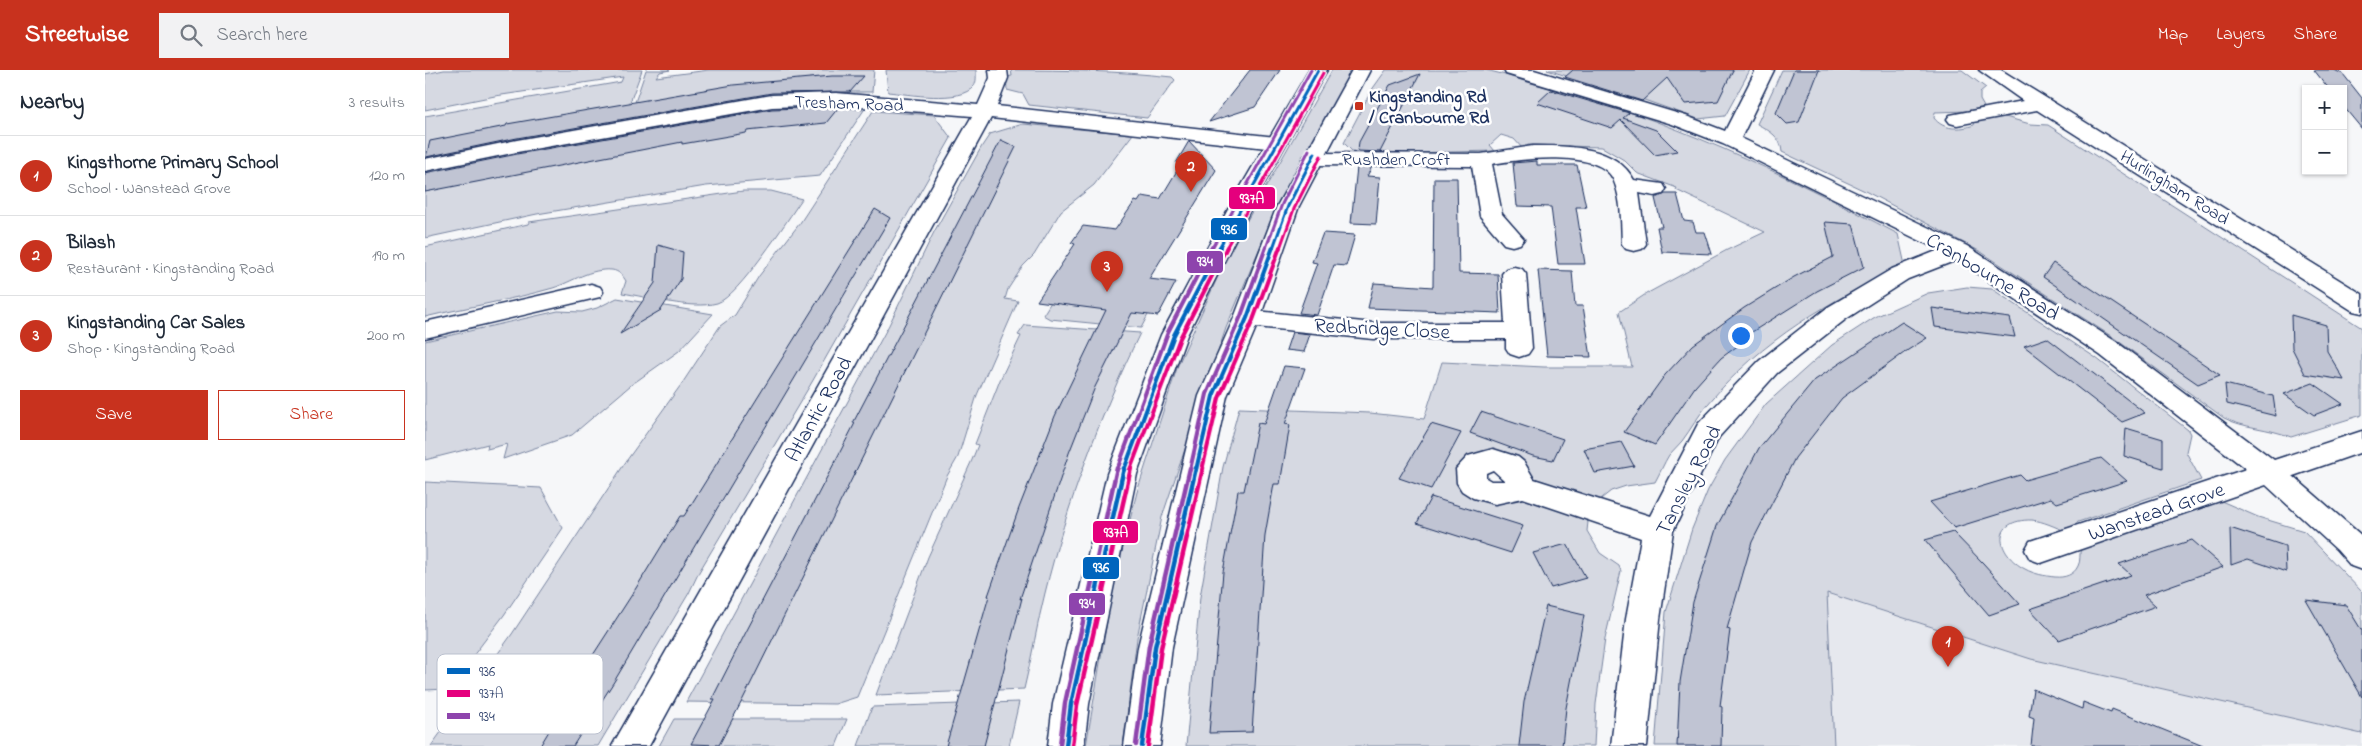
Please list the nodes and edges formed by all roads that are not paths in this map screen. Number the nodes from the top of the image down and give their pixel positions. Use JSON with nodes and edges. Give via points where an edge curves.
{"nodes":[{"id":1,"x":999,"y":70,"type":"edge"},
{"id":2,"x":1318,"y":70,"type":"edge"},
{"id":3,"x":1361,"y":70,"type":"edge"},
{"id":4,"x":1513,"y":70,"type":"edge"},
{"id":5,"x":1765,"y":70,"type":"edge"},
{"id":6,"x":1988,"y":70,"type":"edge"},
{"id":7,"x":2041,"y":103,"type":"junction"},
{"id":8,"x":985,"y":111,"type":"junction"},
{"id":9,"x":1957,"y":119,"type":"dead end"},
{"id":10,"x":1730,"y":140,"type":"junction"},
{"id":11,"x":1276,"y":143,"type":"junction"},
{"id":12,"x":1312,"y":159,"type":"junction"},
{"id":13,"x":1481,"y":160,"type":"junction"},
{"id":14,"x":425,"y":165,"type":"edge"},
{"id":15,"x":1626,"y":185,"type":"junction"},
{"id":16,"x":1655,"y":189,"type":"dead end"},
{"id":17,"x":1512,"y":239,"type":"dead end"},
{"id":18,"x":1635,"y":244,"type":"dead end"},
{"id":19,"x":1959,"y":251,"type":"junction"},
{"id":20,"x":1514,"y":274,"type":"dead end"},
{"id":21,"x":591,"y":292,"type":"dead end"},
{"id":22,"x":2362,"y":305,"type":"edge"},
{"id":23,"x":1247,"y":318,"type":"junction"},
{"id":24,"x":425,"y":330,"type":"edge"},
{"id":25,"x":2362,"y":441,"type":"edge"},
{"id":26,"x":2270,"y":472,"type":"junction"},
{"id":27,"x":1521,"y":486,"type":"dead end"},
{"id":28,"x":1658,"y":531,"type":"junction"},
{"id":29,"x":2041,"y":550,"type":"dead end"},
{"id":30,"x":2362,"y":556,"type":"edge"},
{"id":31,"x":630,"y":746,"type":"edge"},
{"id":32,"x":1066,"y":746,"type":"edge"},
{"id":33,"x":1142,"y":746,"type":"edge"},
{"id":34,"x":1629,"y":746,"type":"edge"}],
"edges":[{"from":1,"to":8,"type":"street","name":"Atlantic Road","via":[[999,78]]},
{"from":2,"to":11,"type":"street"},
{"from":3,"to":12,"type":"street"},
{"from":4,"to":10,"type":"street","name":"Cranbourne Road","via":[[1613,99]]},
{"from":5,"to":10,"type":"street"},
{"from":6,"to":7,"type":"street","name":"Hurlingham Road"},
{"from":7,"to":9,"type":"street"},
{"from":7,"to":22,"type":"street","name":"Hurlingham Road"},
{"from":8,"to":11,"type":"street","name":"Tresham Road"},
{"from":8,"to":14,"type":"street","name":"Tresham Road","via":[[836,99],[772,101]]},
{"from":8,"to":31,"type":"street","name":"Atlantic Road"},
{"from":10,"to":19,"type":"street","name":"Cranbourne Road"},
{"from":11,"to":32,"type":"street","via":[[1175,335],[1121,474],[1071,704]]},
{"from":12,"to":13,"type":"street","name":"Rushden Croft"},
{"from":12,"to":23,"type":"street","via":[[1288,206]]},
{"from":13,"to":15,"type":"street","name":"Rushden Croft","via":[[1505,154],[1561,152],[1584,155],[1619,172]]},
{"from":13,"to":17,"type":"street","name":"Rushden Croft","via":[[1491,216]]},
{"from":15,"to":16,"type":"street"},
{"from":15,"to":18,"type":"street"},
{"from":19,"to":26,"type":"street","name":"Cranbourne Road","via":[[2109,349]]},
{"from":19,"to":28,"type":"street","name":"Tansley Road","via":[[1892,279],[1837,313],[1768,367],[1708,431]]},
{"from":20,"to":23,"type":"street","name":"Redbridge Close","via":[[1518,340]]},
{"from":21,"to":24,"type":"street"},
{"from":23,"to":33,"type":"street","via":[[1213,396],[1155,647]]},
{"from":25,"to":26,"type":"street","name":"Wanstead Grove"},
{"from":26,"to":29,"type":"street","name":"Wanstead Grove"},
{"from":26,"to":30,"type":"street","name":"Cranbourne Road"},
{"from":27,"to":28,"type":"street"},
{"from":28,"to":34,"type":"street","name":"Tansley Road","via":[[1643,619]]}]}
